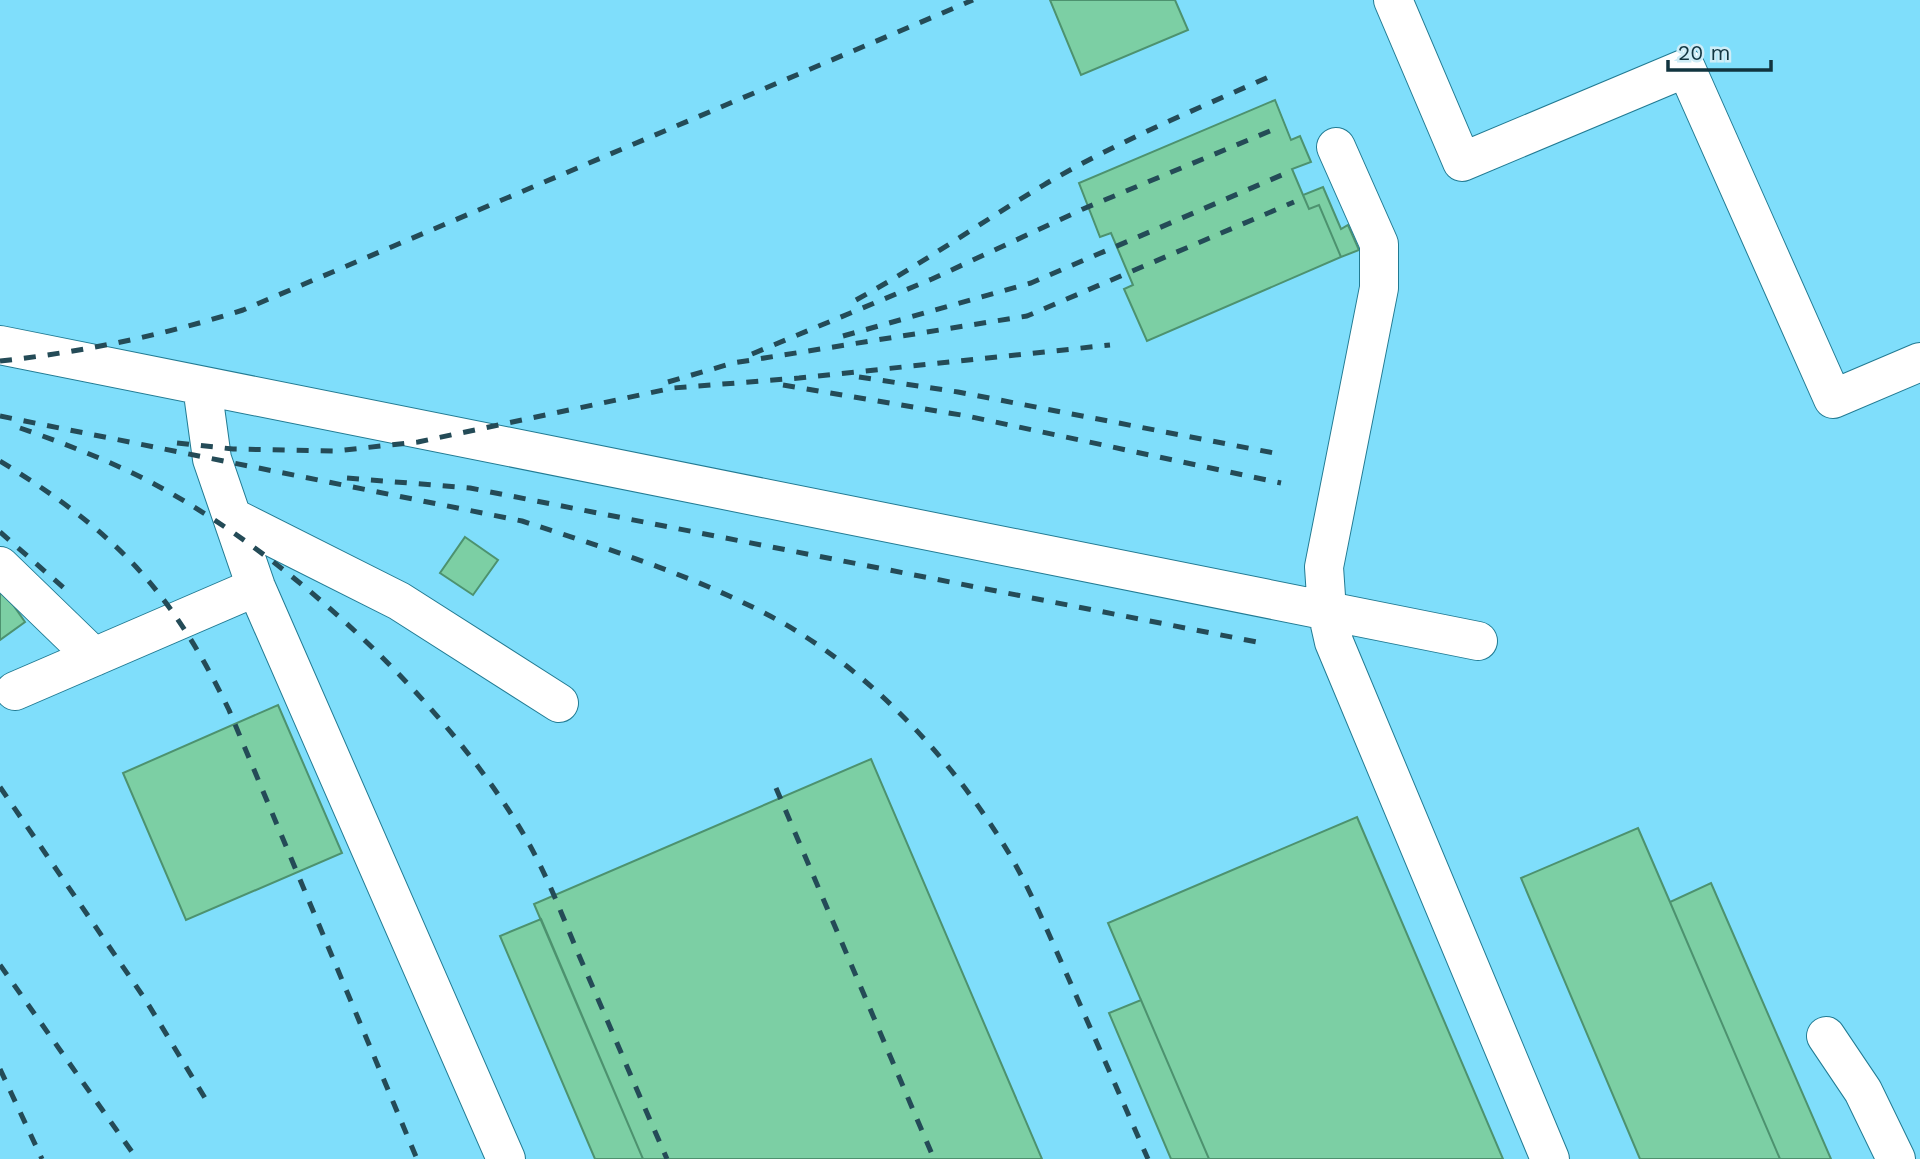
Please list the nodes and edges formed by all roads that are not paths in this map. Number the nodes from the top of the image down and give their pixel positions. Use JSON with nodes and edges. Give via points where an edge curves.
{"nodes":[{"id":1,"x":1393,"y":0,"type":"edge"},
{"id":2,"x":1336,"y":146,"type":"dead end"},
{"id":3,"x":0,"y":345,"type":"edge"},
{"id":4,"x":1920,"y":362,"type":"edge"},
{"id":5,"x":202,"y":386,"type":"junction"},
{"id":6,"x":232,"y":517,"type":"junction"},
{"id":7,"x":0,"y":566,"type":"edge"},
{"id":8,"x":256,"y":587,"type":"junction"},
{"id":9,"x":1327,"y":611,"type":"junction"},
{"id":10,"x":1478,"y":641,"type":"dead end"},
{"id":11,"x":94,"y":657,"type":"junction"},
{"id":12,"x":15,"y":691,"type":"dead end"},
{"id":13,"x":559,"y":702,"type":"dead end"},
{"id":14,"x":1826,"y":1036,"type":"dead end"},
{"id":15,"x":506,"y":1159,"type":"edge"},
{"id":16,"x":1550,"y":1159,"type":"edge"},
{"id":17,"x":1896,"y":1159,"type":"edge"}],
"edges":[{"from":1,"to":4,"type":"lane","via":[[1462,162],[1686,68],[1833,399]]},
{"from":2,"to":9,"type":"lane","via":[[1379,244],[1379,288],[1324,567]]},
{"from":3,"to":5,"type":"lane"},
{"from":5,"to":6,"type":"lane","via":[[212,459]]},
{"from":5,"to":9,"type":"lane"},
{"from":6,"to":8,"type":"lane"},
{"from":6,"to":13,"type":"lane","via":[[399,601]]},
{"from":7,"to":11,"type":"lane"},
{"from":8,"to":11,"type":"lane"},
{"from":8,"to":15,"type":"lane"},
{"from":9,"to":10,"type":"lane"},
{"from":9,"to":16,"type":"lane","via":[[1339,655]]},
{"from":11,"to":12,"type":"lane"},
{"from":14,"to":17,"type":"lane","via":[[1863,1091]]}]}
